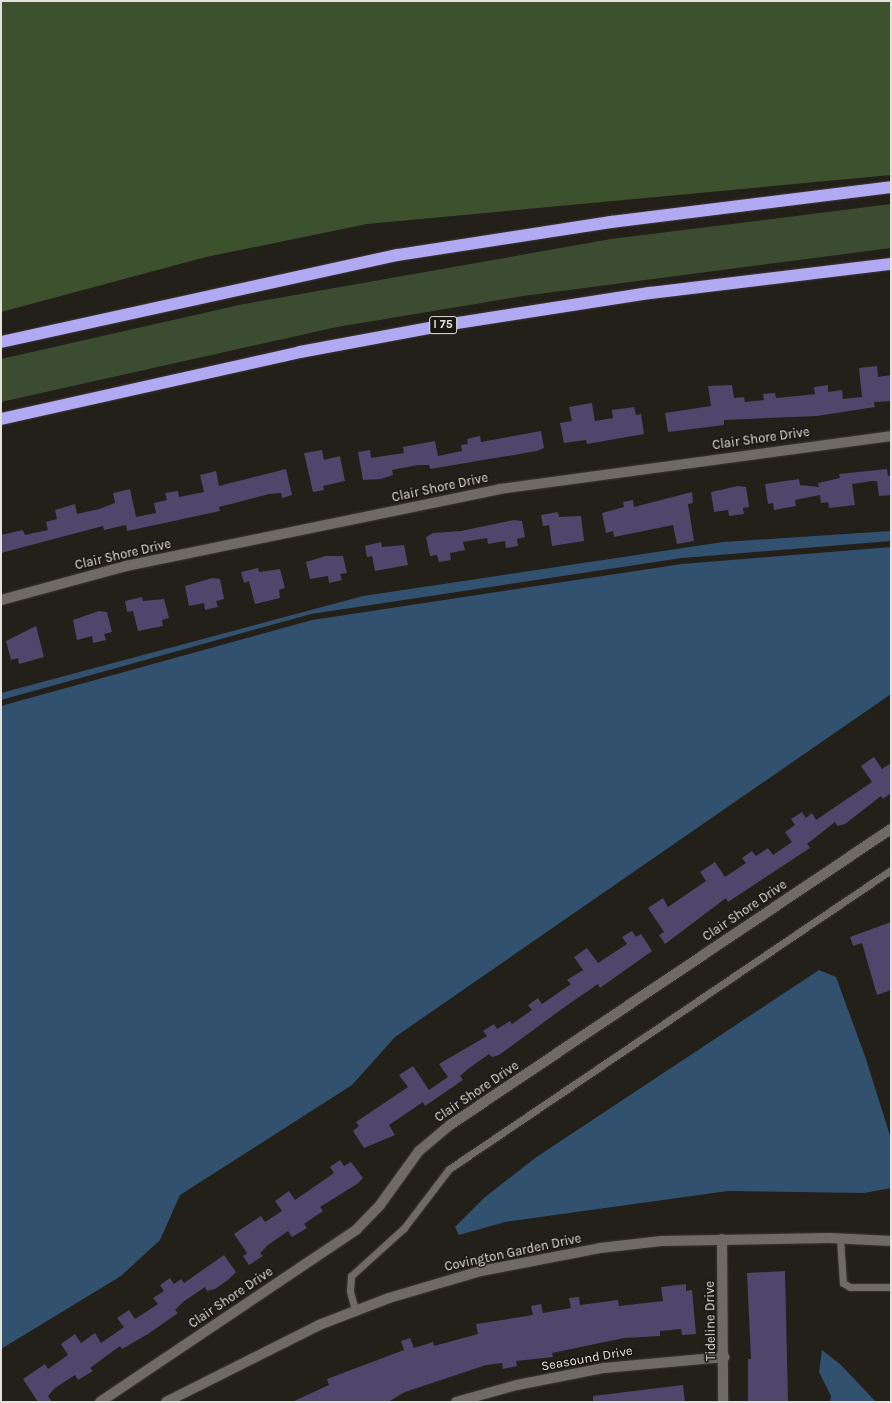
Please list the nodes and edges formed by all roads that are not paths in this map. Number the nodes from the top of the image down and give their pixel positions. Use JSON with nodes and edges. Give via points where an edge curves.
{"nodes":[{"id":1,"x":891,"y":187,"type":"edge"},
{"id":2,"x":891,"y":264,"type":"edge"},
{"id":3,"x":1,"y":342,"type":"edge"},
{"id":4,"x":1,"y":420,"type":"edge"},
{"id":5,"x":891,"y":436,"type":"edge"},
{"id":6,"x":1,"y":600,"type":"edge"},
{"id":7,"x":891,"y":829,"type":"edge"},
{"id":8,"x":891,"y":870,"type":"edge"},
{"id":9,"x":840,"y":1238,"type":"junction"},
{"id":10,"x":722,"y":1239,"type":"junction"},
{"id":11,"x":891,"y":1241,"type":"edge"},
{"id":12,"x":891,"y":1287,"type":"edge"},
{"id":13,"x":355,"y":1310,"type":"junction"},
{"id":14,"x":724,"y":1357,"type":"junction"},
{"id":15,"x":100,"y":1402,"type":"edge"},
{"id":16,"x":166,"y":1402,"type":"edge"},
{"id":17,"x":456,"y":1402,"type":"edge"},
{"id":18,"x":723,"y":1402,"type":"edge"}],
"edges":[{"from":1,"to":3,"type":"highway","via":[[672,214],[398,255]]},
{"from":2,"to":4,"type":"highway","number":"I 75","via":[[650,293],[445,325],[300,352]]},
{"from":5,"to":6,"type":"street","name":"Clair Shore Drive","via":[[500,489],[126,566]]},
{"from":7,"to":15,"type":"street","name":"Clair Shore Drive","via":[[450,1125],[419,1151],[380,1205],[357,1229]]},
{"from":8,"to":13,"type":"lane","via":[[449,1169],[404,1228],[351,1276],[350,1290]]},
{"from":9,"to":10,"type":"street","name":"Covington Garden Drive"},
{"from":9,"to":11,"type":"street","name":"Covington Garden Drive"},
{"from":9,"to":12,"type":"lane","via":[[843,1283],[850,1287]]},
{"from":10,"to":13,"type":"street","name":"Covington Garden Drive","via":[[646,1243],[540,1258],[435,1284]]},
{"from":10,"to":14,"type":"street","name":"Tideline Drive"},
{"from":13,"to":16,"type":"street","name":"Covington Garden Drive","via":[[215,1374]]},
{"from":14,"to":17,"type":"street","name":"Seasound Drive","via":[[604,1368],[517,1385]]},
{"from":14,"to":18,"type":"street","name":"Tideline Drive"}]}
